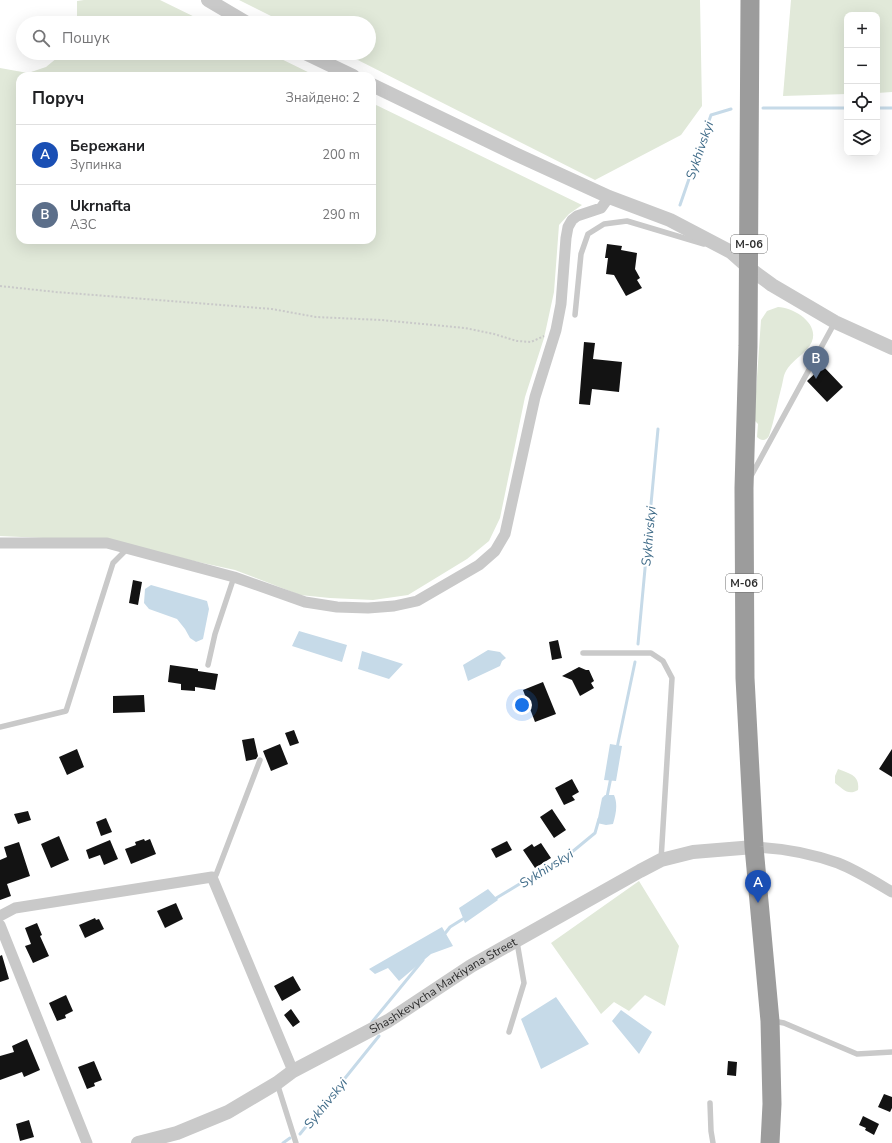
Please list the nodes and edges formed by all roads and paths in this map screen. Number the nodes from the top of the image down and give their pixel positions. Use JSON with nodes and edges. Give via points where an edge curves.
{"nodes":[{"id":1,"x":208,"y":0,"type":"edge"},
{"id":2,"x":750,"y":0,"type":"edge"},
{"id":3,"x":235,"y":16,"type":"edge"},
{"id":4,"x":320,"y":60,"type":"edge"},
{"id":5,"x":345,"y":72,"type":"edge"},
{"id":6,"x":376,"y":87,"type":"edge"},
{"id":7,"x":609,"y":197,"type":"junction"},
{"id":8,"x":731,"y":252,"type":"junction"},
{"id":9,"x":749,"y":268,"type":"junction"},
{"id":10,"x":0,"y":286,"type":"edge"},
{"id":11,"x":575,"y":315,"type":"dead end"},
{"id":12,"x":835,"y":322,"type":"junction"},
{"id":13,"x":556,"y":330,"type":"junction"},
{"id":14,"x":892,"y":348,"type":"edge"},
{"id":15,"x":744,"y":488,"type":"junction"},
{"id":16,"x":0,"y":543,"type":"edge"},
{"id":17,"x":127,"y":549,"type":"junction"},
{"id":18,"x":234,"y":577,"type":"junction"},
{"id":19,"x":583,"y":652,"type":"dead end"},
{"id":20,"x":208,"y":665,"type":"dead end"},
{"id":21,"x":0,"y":727,"type":"edge"},
{"id":22,"x":260,"y":760,"type":"dead end"},
{"id":23,"x":754,"y":847,"type":"junction"},
{"id":24,"x":661,"y":860,"type":"junction"},
{"id":25,"x":212,"y":877,"type":"junction"},
{"id":26,"x":892,"y":892,"type":"edge"},
{"id":27,"x":0,"y":916,"type":"edge"},
{"id":28,"x":0,"y":925,"type":"edge"},
{"id":29,"x":517,"y":941,"type":"junction"},
{"id":30,"x":770,"y":1021,"type":"junction"},
{"id":31,"x":508,"y":1032,"type":"dead end"},
{"id":32,"x":892,"y":1052,"type":"edge"},
{"id":33,"x":293,"y":1071,"type":"junction"},
{"id":34,"x":277,"y":1083,"type":"junction"},
{"id":35,"x":710,"y":1103,"type":"dead end"},
{"id":36,"x":87,"y":1143,"type":"edge"},
{"id":37,"x":138,"y":1143,"type":"edge"},
{"id":38,"x":296,"y":1143,"type":"edge"},
{"id":39,"x":713,"y":1143,"type":"edge"},
{"id":40,"x":770,"y":1143,"type":"edge"}],
"edges":[{"from":1,"to":3,"type":"street"},
{"from":2,"to":9,"type":"highway","number":"М-06"},
{"from":4,"to":5,"type":"street"},
{"from":6,"to":7,"type":"street"},
{"from":7,"to":8,"type":"street","via":[[670,220]]},
{"from":7,"to":13,"type":"street","via":[[601,208],[577,216],[568,227]]},
{"from":8,"to":9,"type":"street"},
{"from":8,"to":11,"type":"lane","via":[[627,221],[604,224],[588,234],[582,254]]},
{"from":9,"to":12,"type":"street","via":[[772,285]]},
{"from":9,"to":15,"type":"highway","number":"М-06"},
{"from":10,"to":13,"type":"path","via":[[264,308],[316,317],[442,326],[494,334],[517,341],[531,342]]},
{"from":12,"to":14,"type":"street"},
{"from":12,"to":15,"type":"lane"},
{"from":13,"to":18,"type":"street","via":[[535,397],[505,534],[495,551],[479,565],[417,601],[368,608],[305,602]]},
{"from":15,"to":23,"type":"highway","number":"М-06","via":[[745,678]]},
{"from":16,"to":17,"type":"street","via":[[107,543]]},
{"from":17,"to":18,"type":"street"},
{"from":17,"to":21,"type":"lane","via":[[113,563],[66,711]]},
{"from":18,"to":20,"type":"lane","via":[[215,634]]},
{"from":19,"to":24,"type":"lane","via":[[651,653],[663,661],[672,678]]},
{"from":22,"to":25,"type":"lane","via":[[216,875]]},
{"from":23,"to":24,"type":"street","name":"Shashkevycha Markiyana Street","via":[[693,852]]},
{"from":23,"to":26,"type":"street","via":[[808,854],[839,864]]},
{"from":23,"to":30,"type":"highway","number":"М-06"},
{"from":24,"to":29,"type":"street","name":"Shashkevycha Markiyana Street"},
{"from":25,"to":27,"type":"street","via":[[15,908]]},
{"from":25,"to":33,"type":"street"},
{"from":28,"to":36,"type":"street"},
{"from":29,"to":31,"type":"lane","via":[[524,984]]},
{"from":29,"to":33,"type":"street","name":"Shashkevycha Markiyana Street","via":[[471,966],[388,1021]]},
{"from":30,"to":32,"type":"lane","via":[[784,1023],[857,1054]]},
{"from":30,"to":40,"type":"highway","number":"М-06"},
{"from":33,"to":34,"type":"street","name":"Shashkevycha Markiyana Street"},
{"from":34,"to":37,"type":"street","name":"Shashkevycha Markiyana Street","via":[[228,1112],[177,1133]]},
{"from":34,"to":38,"type":"lane"},
{"from":35,"to":39,"type":"lane"}]}
